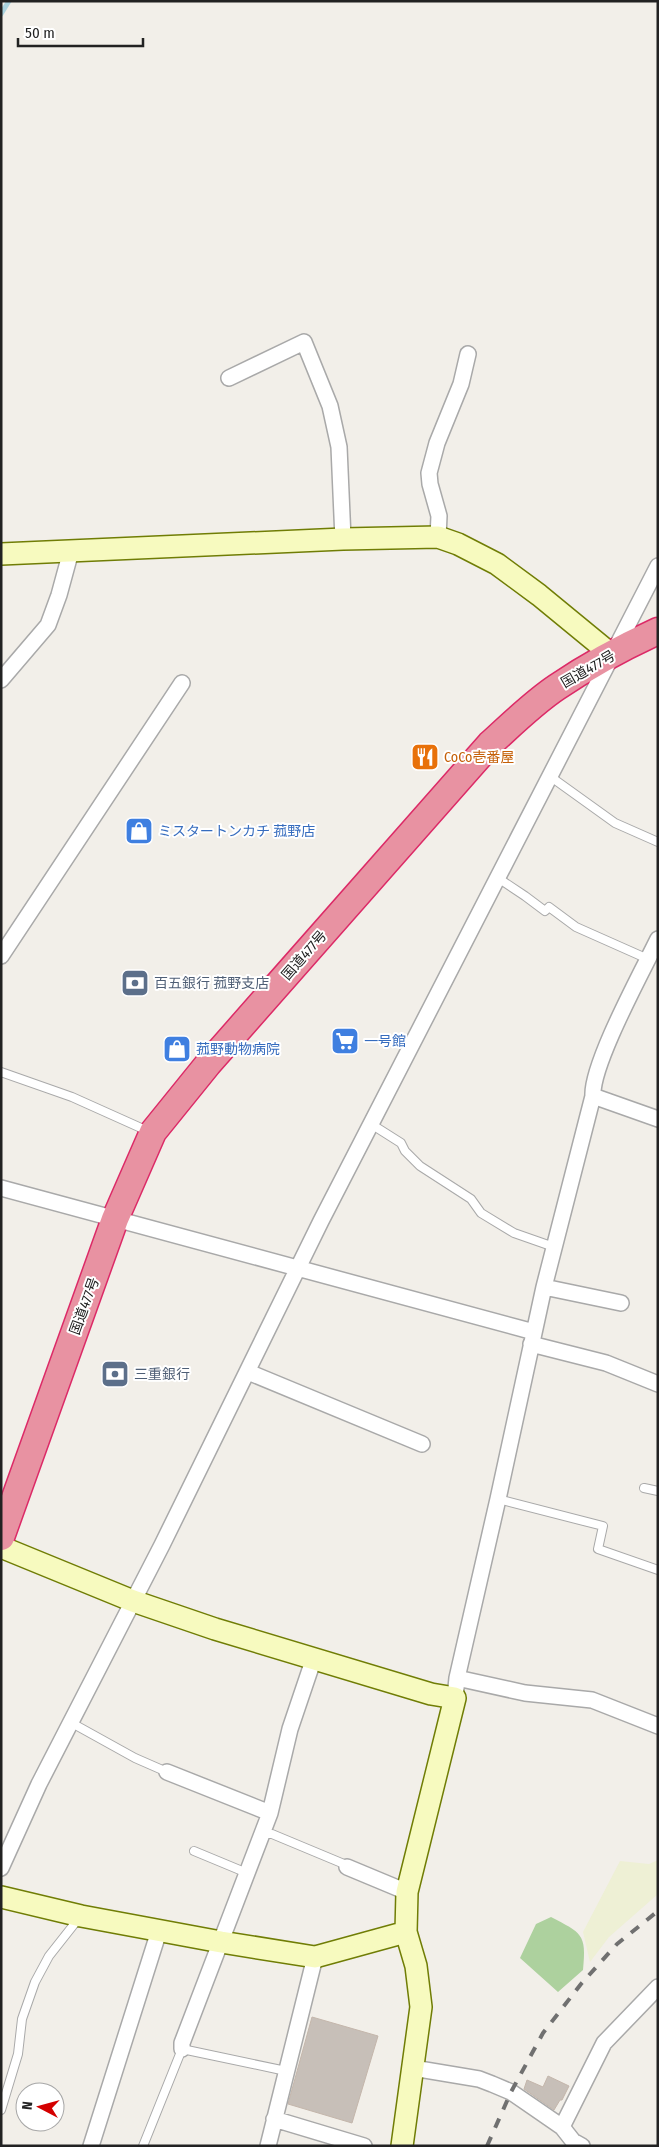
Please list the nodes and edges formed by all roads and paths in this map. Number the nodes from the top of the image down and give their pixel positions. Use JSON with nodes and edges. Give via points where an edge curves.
{"nodes":[{"id":1,"x":468,"y":354,"type":"dead end"},
{"id":2,"x":229,"y":378,"type":"dead end"},
{"id":3,"x":438,"y":537,"type":"junction"},
{"id":4,"x":343,"y":539,"type":"junction"},
{"id":5,"x":71,"y":551,"type":"junction"},
{"id":6,"x":1,"y":554,"type":"edge"},
{"id":7,"x":658,"y":566,"type":"edge"},
{"id":8,"x":658,"y":631,"type":"edge"},
{"id":9,"x":612,"y":655,"type":"junction"},
{"id":10,"x":1,"y":680,"type":"edge"},
{"id":11,"x":182,"y":683,"type":"dead end"},
{"id":12,"x":551,"y":777,"type":"junction"},
{"id":13,"x":658,"y":842,"type":"edge"},
{"id":14,"x":498,"y":878,"type":"junction"},
{"id":15,"x":658,"y":939,"type":"edge"},
{"id":16,"x":1,"y":956,"type":"edge"},
{"id":17,"x":648,"y":959,"type":"junction"},
{"id":18,"x":1,"y":1072,"type":"edge"},
{"id":19,"x":593,"y":1096,"type":"junction"},
{"id":20,"x":658,"y":1119,"type":"edge"},
{"id":21,"x":371,"y":1124,"type":"junction"},
{"id":22,"x":152,"y":1132,"type":"junction"},
{"id":23,"x":1,"y":1188,"type":"edge"},
{"id":24,"x":116,"y":1219,"type":"junction"},
{"id":25,"x":554,"y":1247,"type":"junction"},
{"id":26,"x":299,"y":1268,"type":"junction"},
{"id":27,"x":544,"y":1287,"type":"junction"},
{"id":28,"x":620,"y":1303,"type":"dead end"},
{"id":29,"x":532,"y":1338,"type":"junction"},
{"id":30,"x":248,"y":1372,"type":"junction"},
{"id":31,"x":658,"y":1384,"type":"edge"},
{"id":32,"x":422,"y":1444,"type":"dead end"},
{"id":33,"x":644,"y":1488,"type":"dead end"},
{"id":34,"x":658,"y":1491,"type":"edge"},
{"id":35,"x":498,"y":1499,"type":"junction"},
{"id":36,"x":1,"y":1537,"type":"edge"},
{"id":37,"x":1,"y":1547,"type":"edge"},
{"id":38,"x":658,"y":1570,"type":"edge"},
{"id":39,"x":133,"y":1601,"type":"junction"},
{"id":40,"x":314,"y":1658,"type":"junction"},
{"id":41,"x":456,"y":1688,"type":"junction"},
{"id":42,"x":70,"y":1722,"type":"junction"},
{"id":43,"x":658,"y":1726,"type":"edge"},
{"id":44,"x":167,"y":1772,"type":"joint"},
{"id":45,"x":270,"y":1813,"type":"junction"},
{"id":46,"x":263,"y":1834,"type":"junction"},
{"id":47,"x":194,"y":1851,"type":"dead end"},
{"id":48,"x":347,"y":1867,"type":"joint"},
{"id":49,"x":1,"y":1868,"type":"edge"},
{"id":50,"x":247,"y":1873,"type":"junction"},
{"id":51,"x":407,"y":1892,"type":"junction"},
{"id":52,"x":1,"y":1898,"type":"edge"},
{"id":53,"x":81,"y":1916,"type":"junction"},
{"id":54,"x":159,"y":1931,"type":"junction"},
{"id":55,"x":406,"y":1932,"type":"junction"},
{"id":56,"x":221,"y":1942,"type":"junction"},
{"id":57,"x":315,"y":1956,"type":"junction"},
{"id":58,"x":658,"y":1987,"type":"edge"},
{"id":59,"x":182,"y":2049,"type":"junction"},
{"id":60,"x":413,"y":2068,"type":"junction"},
{"id":61,"x":286,"y":2072,"type":"junction"},
{"id":62,"x":1,"y":2110,"type":"edge"},
{"id":63,"x":274,"y":2119,"type":"junction"},
{"id":64,"x":562,"y":2127,"type":"junction"},
{"id":65,"x":90,"y":2146,"type":"edge"},
{"id":66,"x":143,"y":2146,"type":"edge"},
{"id":67,"x":268,"y":2146,"type":"edge"},
{"id":68,"x":364,"y":2146,"type":"edge"},
{"id":69,"x":402,"y":2146,"type":"edge"},
{"id":70,"x":582,"y":2146,"type":"edge"}],
"edges":[{"from":1,"to":3,"type":"street","via":[[461,384],[437,443],[429,473],[439,516]]},
{"from":2,"to":4,"type":"street","via":[[304,342],[330,406],[339,447]]},
{"from":3,"to":4,"type":"street"},
{"from":3,"to":9,"type":"street","via":[[496,564]]},
{"from":4,"to":5,"type":"street"},
{"from":5,"to":6,"type":"street"},
{"from":5,"to":10,"type":"street","via":[[48,625]]},
{"from":7,"to":9,"type":"street"},
{"from":8,"to":9,"type":"highway","name":"国道477号"},
{"from":9,"to":12,"type":"street"},
{"from":9,"to":22,"type":"highway","name":"国道477号","via":[[556,688],[490,744]]},
{"from":11,"to":16,"type":"street"},
{"from":12,"to":13,"type":"lane","via":[[615,822]]},
{"from":12,"to":14,"type":"street"},
{"from":14,"to":17,"type":"lane","via":[[545,911],[549,907],[576,927]]},
{"from":14,"to":21,"type":"street"},
{"from":15,"to":17,"type":"street"},
{"from":17,"to":19,"type":"street","via":[[604,1053]]},
{"from":18,"to":22,"type":"lane","via":[[72,1097]]},
{"from":19,"to":20,"type":"street"},
{"from":19,"to":25,"type":"street"},
{"from":21,"to":25,"type":"lane","via":[[401,1142],[420,1166],[471,1199],[481,1213],[514,1233]]},
{"from":21,"to":26,"type":"street"},
{"from":22,"to":24,"type":"highway","name":"国道477号"},
{"from":23,"to":24,"type":"street"},
{"from":24,"to":26,"type":"street"},
{"from":24,"to":36,"type":"highway","name":"国道477号"},
{"from":25,"to":27,"type":"street"},
{"from":26,"to":29,"type":"street"},
{"from":26,"to":30,"type":"street"},
{"from":27,"to":28,"type":"street"},
{"from":27,"to":29,"type":"street"},
{"from":29,"to":31,"type":"street"},
{"from":29,"to":35,"type":"street"},
{"from":30,"to":32,"type":"street"},
{"from":30,"to":39,"type":"street"},
{"from":33,"to":34,"type":"lane"},
{"from":35,"to":38,"type":"lane","via":[[603,1526],[598,1549]]},
{"from":35,"to":41,"type":"street"},
{"from":37,"to":39,"type":"street"},
{"from":39,"to":40,"type":"street"},
{"from":39,"to":42,"type":"street"},
{"from":40,"to":41,"type":"street","via":[[431,1694]]},
{"from":40,"to":45,"type":"street","via":[[290,1729]]},
{"from":41,"to":43,"type":"street","via":[[592,1700]]},
{"from":41,"to":51,"type":"street"},
{"from":42,"to":44,"type":"lane"},
{"from":42,"to":49,"type":"street"},
{"from":44,"to":45,"type":"street"},
{"from":45,"to":46,"type":"street"},
{"from":46,"to":48,"type":"lane","via":[[272,1834]]},
{"from":46,"to":50,"type":"street"},
{"from":47,"to":50,"type":"lane"},
{"from":48,"to":51,"type":"street"},
{"from":50,"to":56,"type":"street"},
{"from":51,"to":55,"type":"street"},
{"from":52,"to":53,"type":"street"},
{"from":53,"to":54,"type":"street"},
{"from":53,"to":62,"type":"lane","via":[[49,1956],[35,1982],[22,2019],[18,2054]]},
{"from":54,"to":56,"type":"street"},
{"from":54,"to":65,"type":"street"},
{"from":55,"to":57,"type":"street"},
{"from":55,"to":60,"type":"street","via":[[416,1966],[421,2007]]},
{"from":56,"to":57,"type":"street"},
{"from":56,"to":59,"type":"street"},
{"from":57,"to":61,"type":"street"},
{"from":58,"to":64,"type":"street","via":[[604,2043]]},
{"from":59,"to":61,"type":"lane"},
{"from":59,"to":66,"type":"lane"},
{"from":60,"to":64,"type":"street","via":[[492,2084],[511,2092]]},
{"from":60,"to":69,"type":"street"},
{"from":61,"to":63,"type":"street"},
{"from":63,"to":67,"type":"street"},
{"from":63,"to":68,"type":"street"},
{"from":64,"to":70,"type":"street","via":[[573,2141]]}]}
